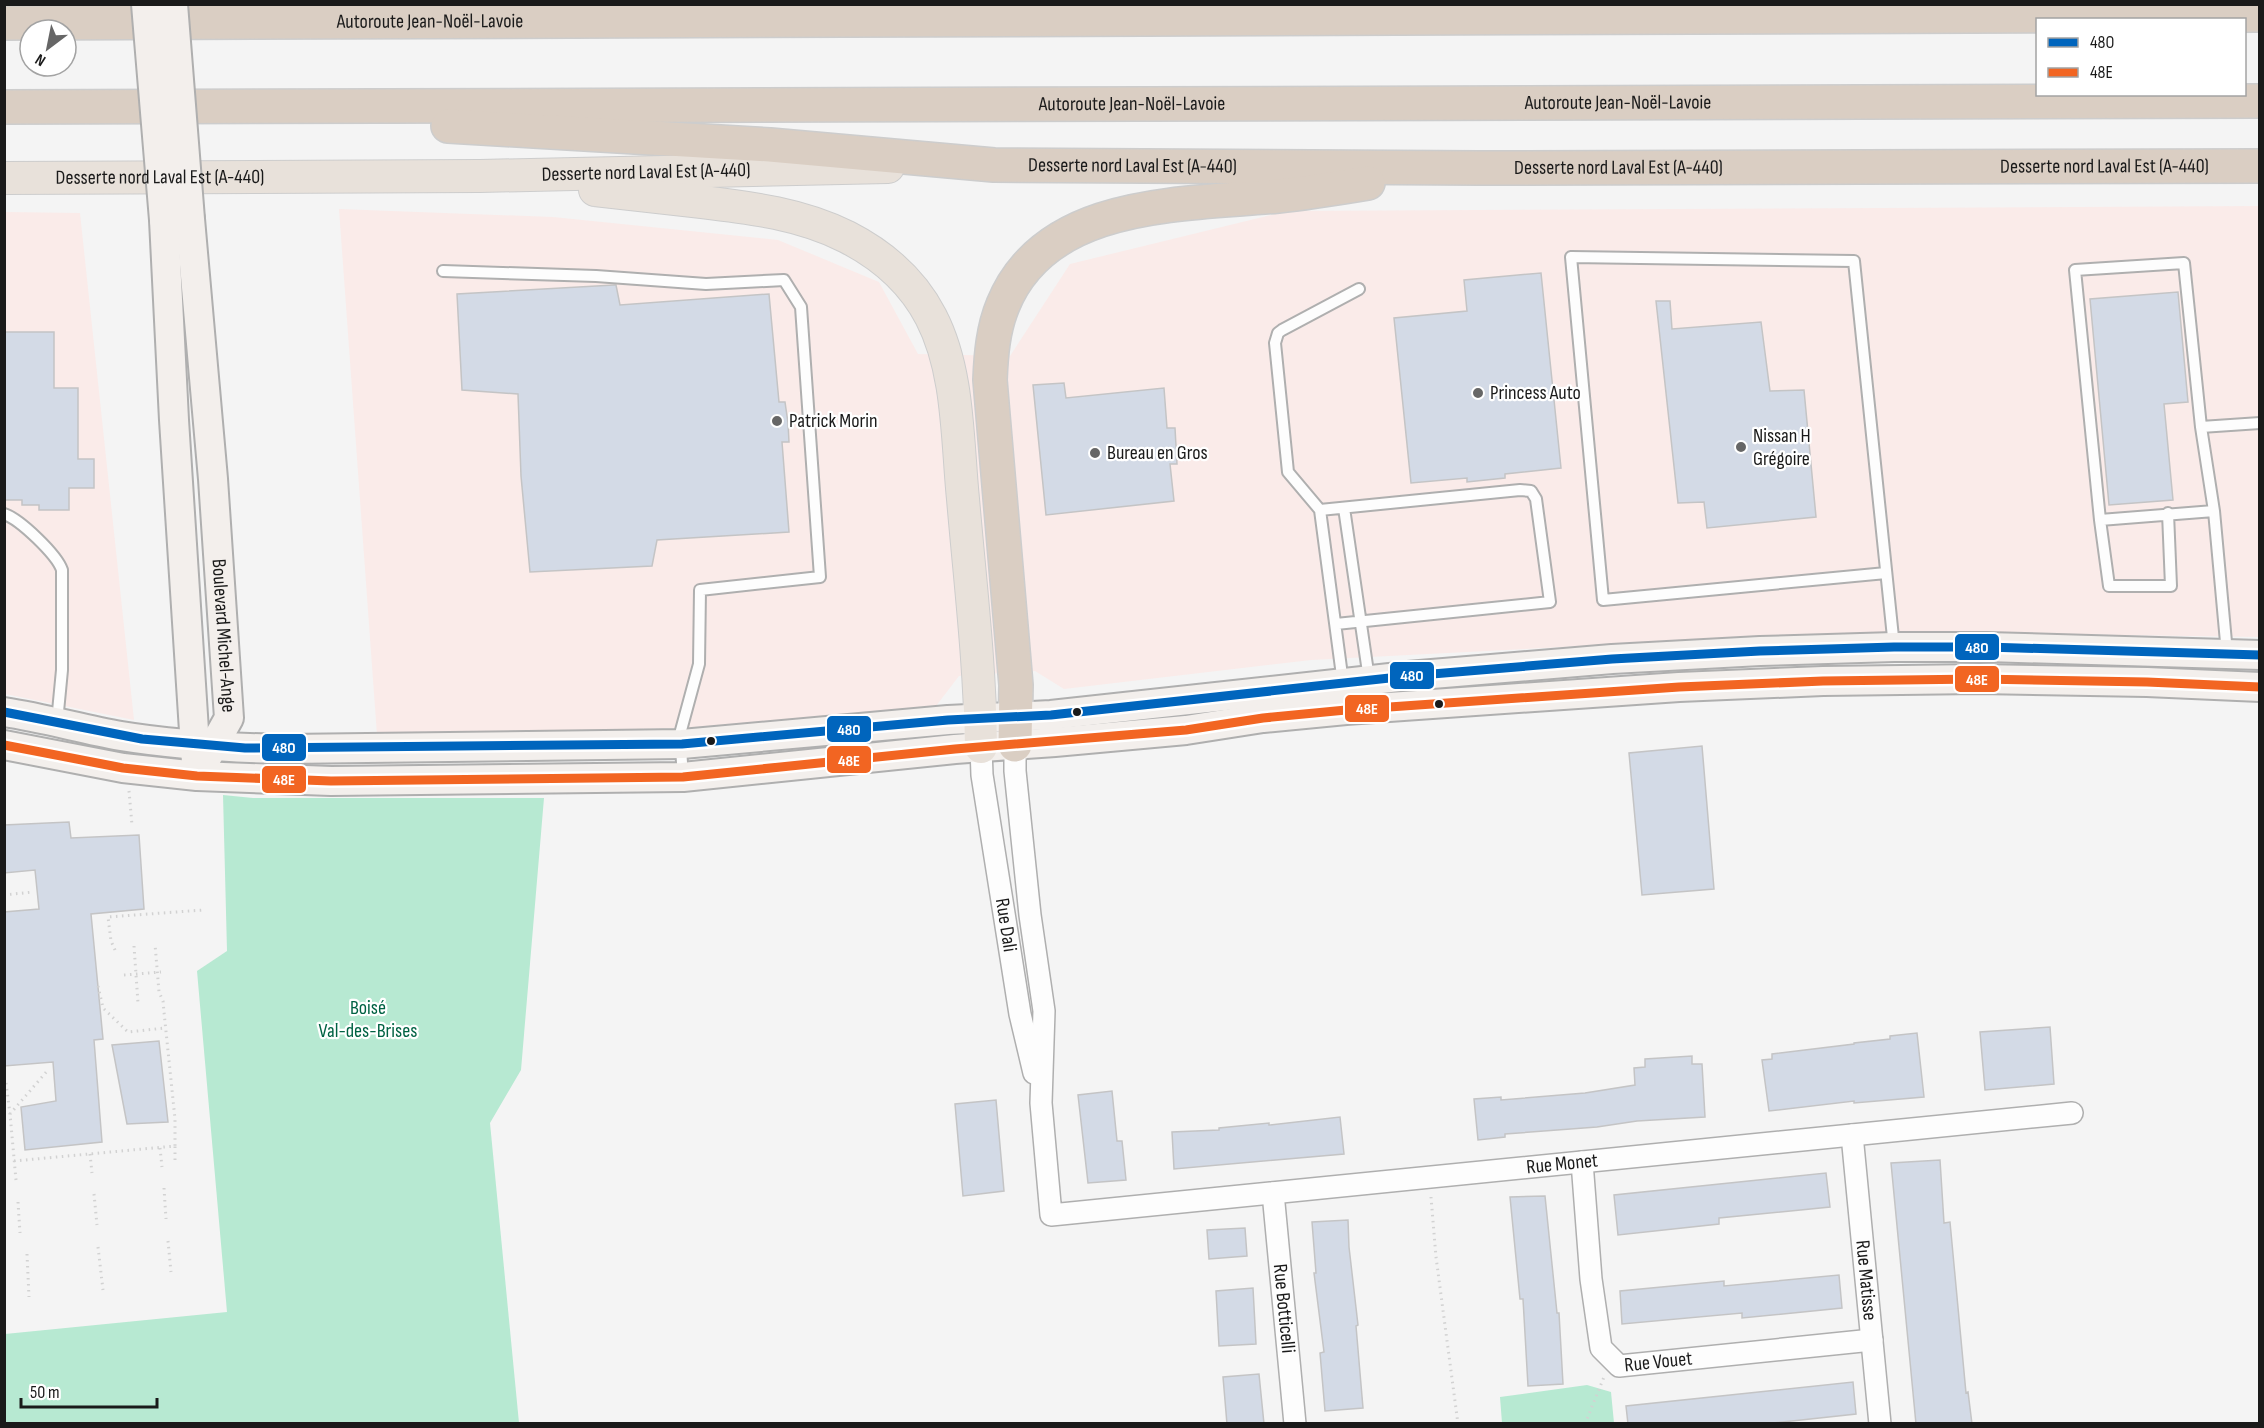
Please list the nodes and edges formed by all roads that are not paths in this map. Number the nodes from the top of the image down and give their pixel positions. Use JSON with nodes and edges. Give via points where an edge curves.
{"nodes":[{"id":1,"x":146,"y":4,"type":"edge"},
{"id":2,"x":173,"y":4,"type":"edge"},
{"id":3,"x":2259,"y":15,"type":"edge"},
{"id":4,"x":4,"y":23,"type":"edge"},
{"id":5,"x":2259,"y":101,"type":"edge"},
{"id":6,"x":144,"y":106,"type":"junction"},
{"id":7,"x":4,"y":107,"type":"edge"},
{"id":8,"x":994,"y":165,"type":"junction"},
{"id":9,"x":2259,"y":166,"type":"edge"},
{"id":10,"x":1478,"y":168,"type":"junction"},
{"id":11,"x":480,"y":176,"type":"junction"},
{"id":12,"x":4,"y":178,"type":"edge"},
{"id":13,"x":177,"y":220,"type":"junction"},
{"id":14,"x":443,"y":271,"type":"dead end"},
{"id":15,"x":1359,"y":290,"type":"dead end"},
{"id":16,"x":2259,"y":423,"type":"edge"},
{"id":17,"x":2201,"y":427,"type":"junction"},
{"id":18,"x":1344,"y":508,"type":"junction"},
{"id":19,"x":1320,"y":510,"type":"junction"},
{"id":20,"x":2214,"y":511,"type":"junction"},
{"id":21,"x":2168,"y":513,"type":"junction"},
{"id":22,"x":4,"y":514,"type":"edge"},
{"id":23,"x":2100,"y":520,"type":"junction"},
{"id":24,"x":1886,"y":573,"type":"junction"},
{"id":25,"x":1360,"y":621,"type":"junction"},
{"id":26,"x":1336,"y":624,"type":"junction"},
{"id":27,"x":1894,"y":647,"type":"junction"},
{"id":28,"x":2227,"y":653,"type":"junction"},
{"id":29,"x":2259,"y":655,"type":"edge"},
{"id":30,"x":2259,"y":687,"type":"edge"},
{"id":31,"x":1358,"y":696,"type":"junction"},
{"id":32,"x":4,"y":712,"type":"edge"},
{"id":33,"x":57,"y":723,"type":"junction"},
{"id":34,"x":1016,"y":731,"type":"junction"},
{"id":35,"x":981,"y":733,"type":"junction"},
{"id":36,"x":682,"y":744,"type":"junction"},
{"id":37,"x":4,"y":745,"type":"edge"},
{"id":38,"x":204,"y":746,"type":"junction"},
{"id":39,"x":197,"y":776,"type":"junction"},
{"id":40,"x":683,"y":777,"type":"junction"},
{"id":41,"x":1041,"y":1103,"type":"junction"},
{"id":42,"x":2072,"y":1113,"type":"dead end"},
{"id":43,"x":1852,"y":1135,"type":"junction"},
{"id":44,"x":1582,"y":1162,"type":"junction"},
{"id":45,"x":1273,"y":1193,"type":"junction"},
{"id":46,"x":1051,"y":1215,"type":"joint"},
{"id":47,"x":1872,"y":1340,"type":"junction"},
{"id":48,"x":1295,"y":1424,"type":"edge"},
{"id":49,"x":1880,"y":1424,"type":"edge"}],
"edges":[{"from":1,"to":13,"type":"street","name":"Boulevard Michel-Ange","bridge":true},
{"from":2,"to":13,"type":"street","name":"Boulevard Michel-Ange","bridge":true},
{"from":3,"to":4,"type":"highway","name":"Autoroute Jean-Noël-Lavoie"},
{"from":5,"to":6,"type":"highway","name":"Autoroute Jean-Noël-Lavoie"},
{"from":6,"to":7,"type":"highway","name":"Autoroute Jean-Noël-Lavoie"},
{"from":6,"to":8,"type":"highway","via":[[770,145]]},
{"from":8,"to":10,"type":"highway","name":"Desserte nord Laval Est (A-440)"},
{"from":8,"to":11,"type":"main road","name":"Desserte nord Laval Est (A-440)"},
{"from":9,"to":10,"type":"highway","name":"Desserte nord Laval Est (A-440)"},
{"from":10,"to":34,"type":"highway","via":[[1120,214],[1069,233],[1026,268],[1009,292],[998,319],[990,380],[1016,685]]},
{"from":11,"to":12,"type":"main road","name":"Desserte nord Laval Est (A-440)"},
{"from":11,"to":35,"type":"main road","via":[[795,217],[858,243],[907,282],[931,317],[951,380]]},
{"from":13,"to":38,"type":"street","name":"Boulevard Michel-Ange","via":[[210,444],[229,718]]},
{"from":14,"to":36,"type":"lane","via":[[706,284],[784,280],[801,307],[820,577],[700,590],[699,664],[680,734]]},
{"from":15,"to":19,"type":"lane","via":[[1282,330],[1276,337],[1288,472]]},
{"from":16,"to":17,"type":"lane"},
{"from":17,"to":20,"type":"lane"},
{"from":17,"to":23,"type":"lane","via":[[2184,263],[2075,270]]},
{"from":18,"to":19,"type":"lane"},
{"from":18,"to":25,"type":"lane"},
{"from":18,"to":25,"type":"lane","via":[[1520,489],[1531,490],[1536,499],[1550,602]]},
{"from":19,"to":26,"type":"lane"},
{"from":20,"to":21,"type":"lane"},
{"from":20,"to":28,"type":"lane"},
{"from":21,"to":23,"type":"lane"},
{"from":21,"to":23,"type":"lane","via":[[2171,586],[2109,586]]},
{"from":22,"to":33,"type":"lane","via":[[18,521],[62,570],[62,669]]},
{"from":24,"to":24,"type":"lane","via":[[1854,261],[1571,258],[1603,600]]},
{"from":24,"to":27,"type":"lane"},
{"from":25,"to":26,"type":"lane"},
{"from":25,"to":31,"type":"lane"},
{"from":26,"to":31,"type":"lane"},
{"from":27,"to":28,"type":"street"},
{"from":27,"to":31,"type":"street","via":[[1631,658]]},
{"from":28,"to":29,"type":"street"},
{"from":30,"to":31,"type":"street","via":[[2074,680],[1834,681],[1616,691]]},
{"from":31,"to":34,"type":"street","via":[[1263,718],[1186,730]]},
{"from":32,"to":33,"type":"street"},
{"from":33,"to":38,"type":"street"},
{"from":34,"to":35,"type":"street"},
{"from":34,"to":41,"type":"street","name":"Rue Dali","via":[[1015,771],[1044,1011]]},
{"from":35,"to":36,"type":"street"},
{"from":35,"to":40,"type":"street"},
{"from":35,"to":41,"type":"street","name":"Rue Dali","via":[[982,775],[1020,1014]]},
{"from":36,"to":38,"type":"street","via":[[286,749]]},
{"from":36,"to":40,"type":"lane"},
{"from":37,"to":39,"type":"street","via":[[123,768]]},
{"from":38,"to":39,"type":"street","name":"Boulevard Michel-Ange"},
{"from":39,"to":40,"type":"street","via":[[331,781]]},
{"from":41,"to":46,"type":"street","name":"Rue Dali"},
{"from":42,"to":43,"type":"street","name":"Rue Monet"},
{"from":43,"to":44,"type":"street","name":"Rue Monet"},
{"from":43,"to":47,"type":"street","name":"Rue Matisse"},
{"from":44,"to":45,"type":"street","name":"Rue Monet"},
{"from":44,"to":47,"type":"street","name":"Rue Vouet","via":[[1601,1348],[1619,1366]]},
{"from":45,"to":46,"type":"street","name":"Rue Monet"},
{"from":45,"to":48,"type":"street","name":"Rue Botticelli"},
{"from":47,"to":49,"type":"street","name":"Rue Matisse"}]}
